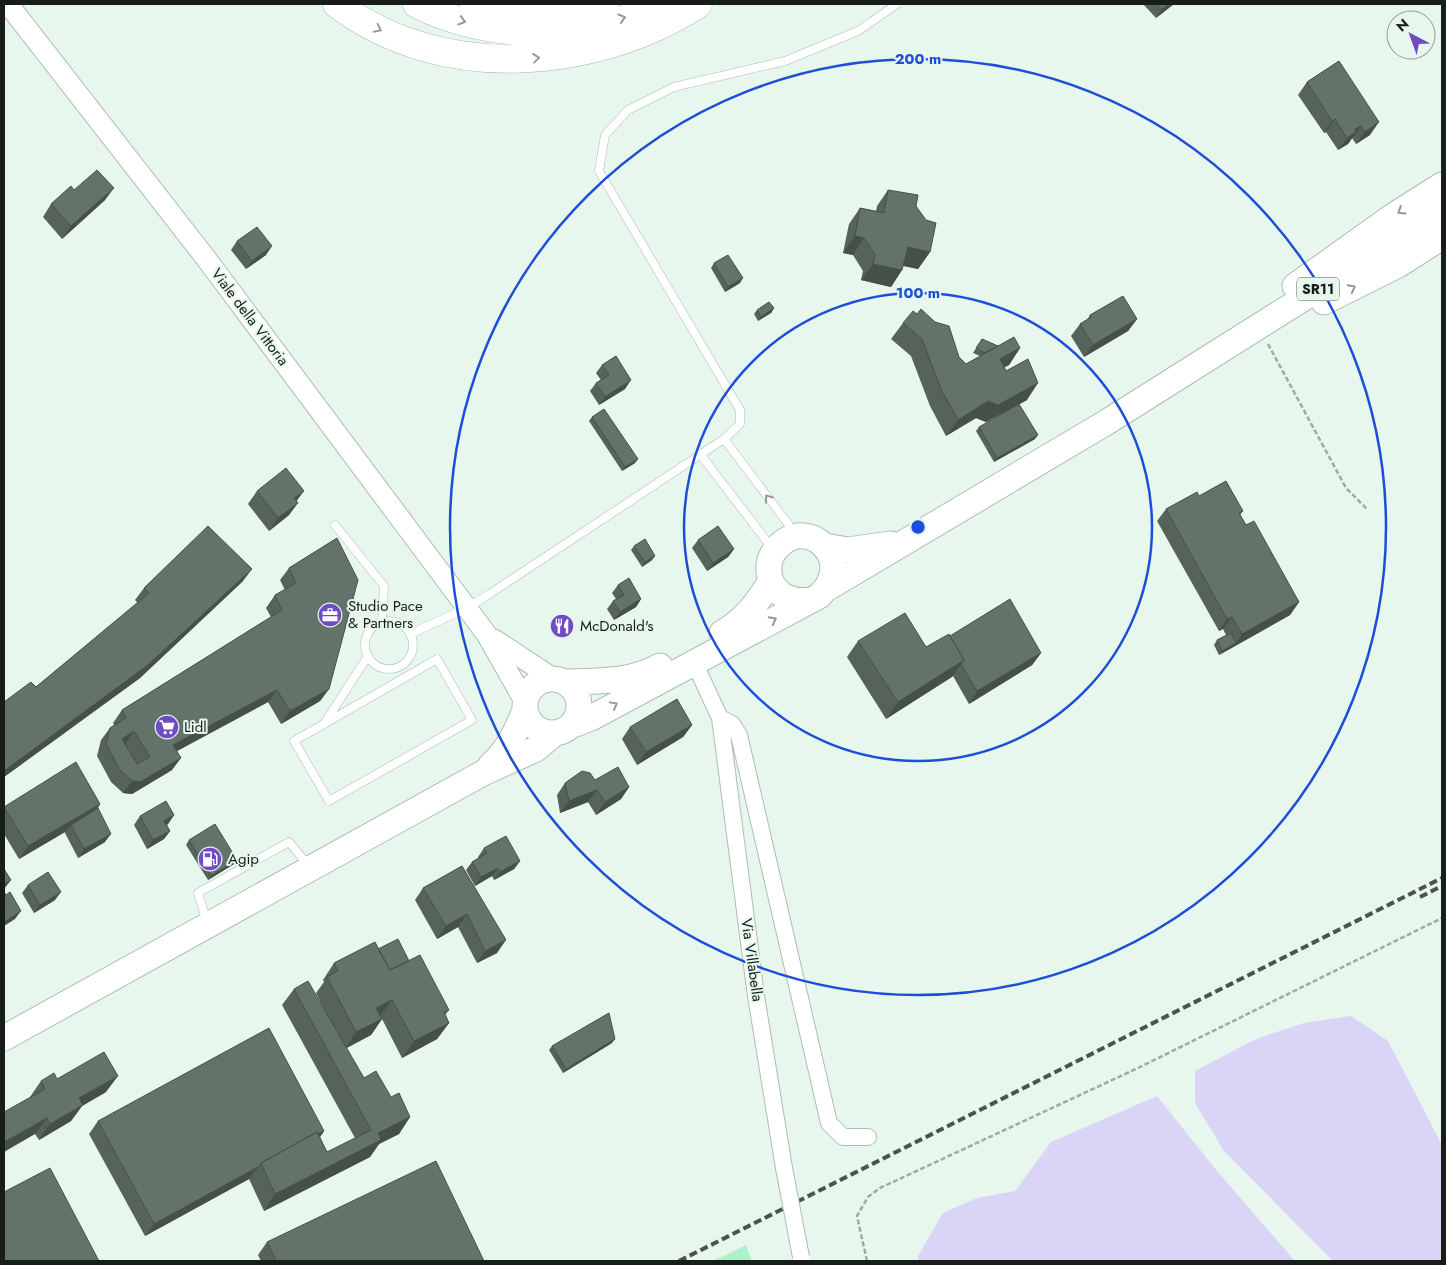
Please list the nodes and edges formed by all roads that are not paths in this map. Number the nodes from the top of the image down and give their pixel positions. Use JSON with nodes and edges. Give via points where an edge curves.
{"nodes":[{"id":1,"x":8,"y":4,"type":"edge"},
{"id":2,"x":337,"y":4,"type":"edge"},
{"id":3,"x":416,"y":4,"type":"edge"},
{"id":4,"x":474,"y":4,"type":"edge"},
{"id":5,"x":604,"y":4,"type":"edge"},
{"id":6,"x":658,"y":4,"type":"edge"},
{"id":7,"x":698,"y":4,"type":"edge"},
{"id":8,"x":897,"y":4,"type":"edge"},
{"id":9,"x":1442,"y":185,"type":"edge"},
{"id":10,"x":1442,"y":211,"type":"edge"},
{"id":11,"x":1442,"y":238,"type":"edge"},
{"id":12,"x":1222,"y":350,"type":"junction"},
{"id":13,"x":724,"y":439,"type":"junction"},
{"id":14,"x":700,"y":454,"type":"junction"},
{"id":15,"x":335,"y":525,"type":"dead end"},
{"id":16,"x":798,"y":536,"type":"junction"},
{"id":17,"x":901,"y":543,"type":"junction"},
{"id":18,"x":824,"y":546,"type":"junction"},
{"id":19,"x":774,"y":551,"type":"junction"},
{"id":20,"x":771,"y":581,"type":"junction"},
{"id":21,"x":819,"y":595,"type":"junction"},
{"id":22,"x":468,"y":608,"type":"junction"},
{"id":23,"x":382,"y":623,"type":"junction"},
{"id":24,"x":410,"y":634,"type":"junction"},
{"id":25,"x":487,"y":635,"type":"junction"},
{"id":26,"x":368,"y":656,"type":"junction"},
{"id":27,"x":409,"y":658,"type":"junction"},
{"id":28,"x":694,"y":662,"type":"junction"},
{"id":29,"x":416,"y":671,"type":"junction"},
{"id":30,"x":559,"y":680,"type":"junction"},
{"id":31,"x":525,"y":706,"type":"junction"},
{"id":32,"x":720,"y":718,"type":"junction"},
{"id":33,"x":324,"y":724,"type":"junction"},
{"id":34,"x":563,"y":729,"type":"junction"},
{"id":35,"x":483,"y":772,"type":"junction"},
{"id":36,"x":310,"y":868,"type":"junction"},
{"id":37,"x":208,"y":924,"type":"junction"},
{"id":38,"x":4,"y":1038,"type":"edge"},
{"id":39,"x":868,"y":1137,"type":"dead end"},
{"id":40,"x":802,"y":1259,"type":"edge"}],
"edges":[{"from":1,"to":22,"type":"street","name":"Viale della Vittoria","via":[[208,261]]},
{"from":2,"to":7,"type":"highway","one_way":true,"via":[[374,28],[402,40],[490,59],[532,59],[600,46],[675,18]]},
{"from":3,"to":6,"type":"highway","one_way":true,"via":[[461,21],[533,32],[592,27],[626,18]]},
{"from":4,"to":5,"type":"highway","via":[[506,10],[552,12]]},
{"from":8,"to":13,"type":"lane","via":[[858,31],[785,61],[674,87],[628,110],[606,135],[599,171],[740,410],[740,424]]},
{"from":9,"to":12,"type":"main road","one_way":true,"via":[[1318,268],[1263,310]]},
{"from":10,"to":12,"type":"main road","number":"SR11"},
{"from":12,"to":11,"type":"main road","one_way":true,"via":[[1398,265]]},
{"from":12,"to":17,"type":"main road"},
{"from":13,"to":14,"type":"lane"},
{"from":16,"to":13,"type":"lane","one_way":true},
{"from":14,"to":19,"type":"lane"},
{"from":14,"to":22,"type":"lane"},
{"from":15,"to":23,"type":"lane","via":[[384,586]]},
{"from":16,"to":18,"type":"main road","via":[[816,540]]},
{"from":16,"to":19,"type":"main road"},
{"from":17,"to":18,"type":"main road","via":[[848,550]]},
{"from":17,"to":21,"type":"main road"},
{"from":18,"to":21,"type":"main road","via":[[833,562],[831,581]]},
{"from":19,"to":20,"type":"main road","via":[[770,560]]},
{"from":20,"to":21,"type":"main road","via":[[776,590],[792,600]]},
{"from":20,"to":30,"type":"main road","via":[[753,609],[734,626],[650,672],[608,682]]},
{"from":28,"to":21,"type":"main road","one_way":true},
{"from":22,"to":24,"type":"lane"},
{"from":22,"to":25,"type":"street","name":"Viale della Vittoria"},
{"from":23,"to":24,"type":"lane","via":[[398,623]]},
{"from":23,"to":26,"type":"lane","via":[[374,627],[366,640]]},
{"from":24,"to":27,"type":"lane","via":[[413,646]]},
{"from":25,"to":30,"type":"street","name":"Viale della Vittoria"},
{"from":25,"to":31,"type":"street","name":"Viale della Vittoria"},
{"from":26,"to":27,"type":"lane","via":[[373,663],[388,669],[396,668]]},
{"from":26,"to":33,"type":"lane"},
{"from":27,"to":29,"type":"lane"},
{"from":28,"to":32,"type":"street","name":"Via Villabella"},
{"from":34,"to":28,"type":"main road","one_way":true,"via":[[591,718]]},
{"from":29,"to":33,"type":"lane"},
{"from":29,"to":33,"type":"lane","via":[[437,659],[472,720],[329,801],[294,741]]},
{"from":30,"to":31,"type":"main road","via":[[538,683],[531,688]]},
{"from":30,"to":34,"type":"main road","via":[[575,692],[579,706],[575,720]]},
{"from":31,"to":34,"type":"main road","via":[[532,725],[547,733]]},
{"from":31,"to":35,"type":"main road","via":[[511,742]]},
{"from":32,"to":39,"type":"street","via":[[732,724],[739,735],[829,1123],[843,1137]]},
{"from":32,"to":40,"type":"street","name":"Via Villabella","bridge":true,"via":[[756,996]]},
{"from":34,"to":35,"type":"main road","via":[[536,749]]},
{"from":35,"to":36,"type":"main road"},
{"from":36,"to":37,"type":"main road"},
{"from":36,"to":37,"type":"lane","via":[[289,842],[198,893]]},
{"from":37,"to":38,"type":"main road"}]}
